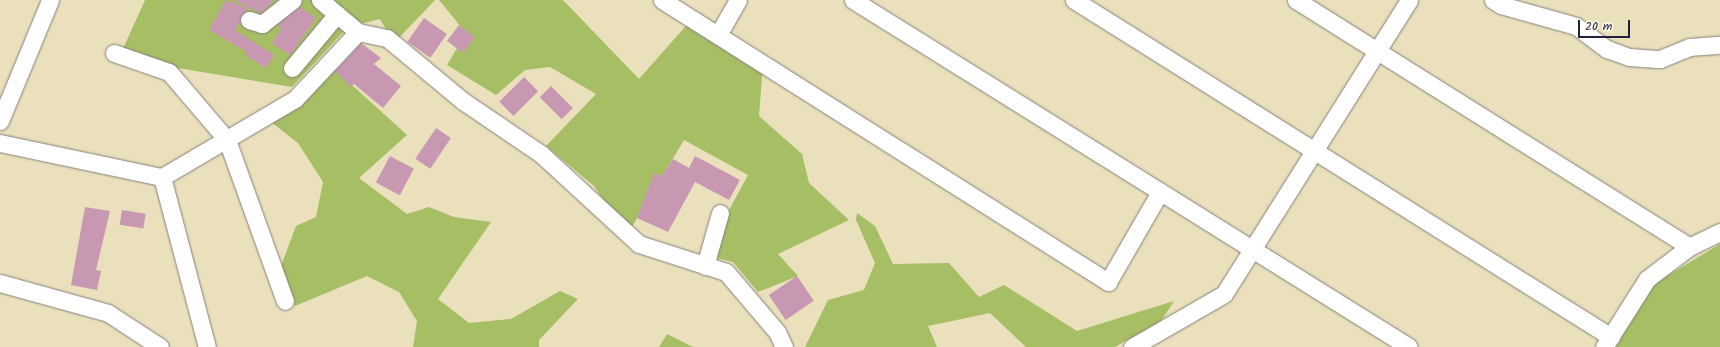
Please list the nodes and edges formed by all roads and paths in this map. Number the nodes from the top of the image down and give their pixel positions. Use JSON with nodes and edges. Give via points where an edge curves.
{"nodes":[{"id":1,"x":50,"y":0,"type":"edge"},
{"id":2,"x":293,"y":0,"type":"edge"},
{"id":3,"x":320,"y":0,"type":"edge"},
{"id":4,"x":662,"y":0,"type":"edge"},
{"id":5,"x":738,"y":0,"type":"edge"},
{"id":6,"x":853,"y":0,"type":"edge"},
{"id":7,"x":1074,"y":0,"type":"edge"},
{"id":8,"x":1296,"y":0,"type":"edge"},
{"id":9,"x":1409,"y":0,"type":"edge"},
{"id":10,"x":1493,"y":0,"type":"edge"},
{"id":11,"x":337,"y":14,"type":"junction"},
{"id":12,"x":249,"y":20,"type":"dead end"},
{"id":13,"x":358,"y":32,"type":"junction"},
{"id":14,"x":718,"y":35,"type":"junction"},
{"id":15,"x":1720,"y":45,"type":"edge"},
{"id":16,"x":1380,"y":50,"type":"junction"},
{"id":17,"x":114,"y":53,"type":"dead end"},
{"id":18,"x":292,"y":68,"type":"dead end"},
{"id":19,"x":0,"y":121,"type":"edge"},
{"id":20,"x":227,"y":140,"type":"junction"},
{"id":21,"x":0,"y":143,"type":"edge"},
{"id":22,"x":1316,"y":150,"type":"junction"},
{"id":23,"x":162,"y":177,"type":"junction"},
{"id":24,"x":1160,"y":192,"type":"junction"},
{"id":25,"x":720,"y":213,"type":"dead end"},
{"id":26,"x":1720,"y":232,"type":"edge"},
{"id":27,"x":1689,"y":247,"type":"junction"},
{"id":28,"x":1254,"y":250,"type":"junction"},
{"id":29,"x":705,"y":266,"type":"junction"},
{"id":30,"x":0,"y":283,"type":"edge"},
{"id":31,"x":285,"y":301,"type":"dead end"},
{"id":32,"x":1607,"y":342,"type":"edge"},
{"id":33,"x":160,"y":347,"type":"edge"},
{"id":34,"x":207,"y":347,"type":"edge"},
{"id":35,"x":784,"y":347,"type":"edge"},
{"id":36,"x":1132,"y":347,"type":"edge"},
{"id":37,"x":1409,"y":347,"type":"edge"}],
"edges":[{"from":1,"to":19,"type":"street"},
{"from":2,"to":12,"type":"street","via":[[262,24]]},
{"from":3,"to":11,"type":"street"},
{"from":4,"to":14,"type":"street"},
{"from":5,"to":14,"type":"street"},
{"from":6,"to":24,"type":"street"},
{"from":7,"to":22,"type":"street"},
{"from":8,"to":16,"type":"street"},
{"from":9,"to":16,"type":"street"},
{"from":10,"to":15,"type":"street","via":[[1501,6],[1576,26],[1607,49],[1629,57],[1660,59],[1689,47]]},
{"from":11,"to":13,"type":"street"},
{"from":11,"to":18,"type":"street"},
{"from":13,"to":20,"type":"street","via":[[295,99]]},
{"from":13,"to":29,"type":"street","via":[[387,38],[463,101],[541,154],[638,244]]},
{"from":14,"to":24,"type":"street","via":[[1108,282]]},
{"from":16,"to":22,"type":"street"},
{"from":16,"to":27,"type":"street"},
{"from":17,"to":20,"type":"street","via":[[169,72]]},
{"from":20,"to":23,"type":"street"},
{"from":20,"to":31,"type":"street"},
{"from":21,"to":23,"type":"street"},
{"from":22,"to":28,"type":"street"},
{"from":22,"to":32,"type":"street"},
{"from":23,"to":34,"type":"street"},
{"from":24,"to":28,"type":"street"},
{"from":25,"to":29,"type":"street"},
{"from":26,"to":27,"type":"street"},
{"from":27,"to":32,"type":"street","via":[[1647,279]]},
{"from":28,"to":36,"type":"street","via":[[1224,294]]},
{"from":28,"to":37,"type":"street"},
{"from":29,"to":35,"type":"street","via":[[726,272],[777,332]]},
{"from":30,"to":33,"type":"street","via":[[108,313]]}]}
